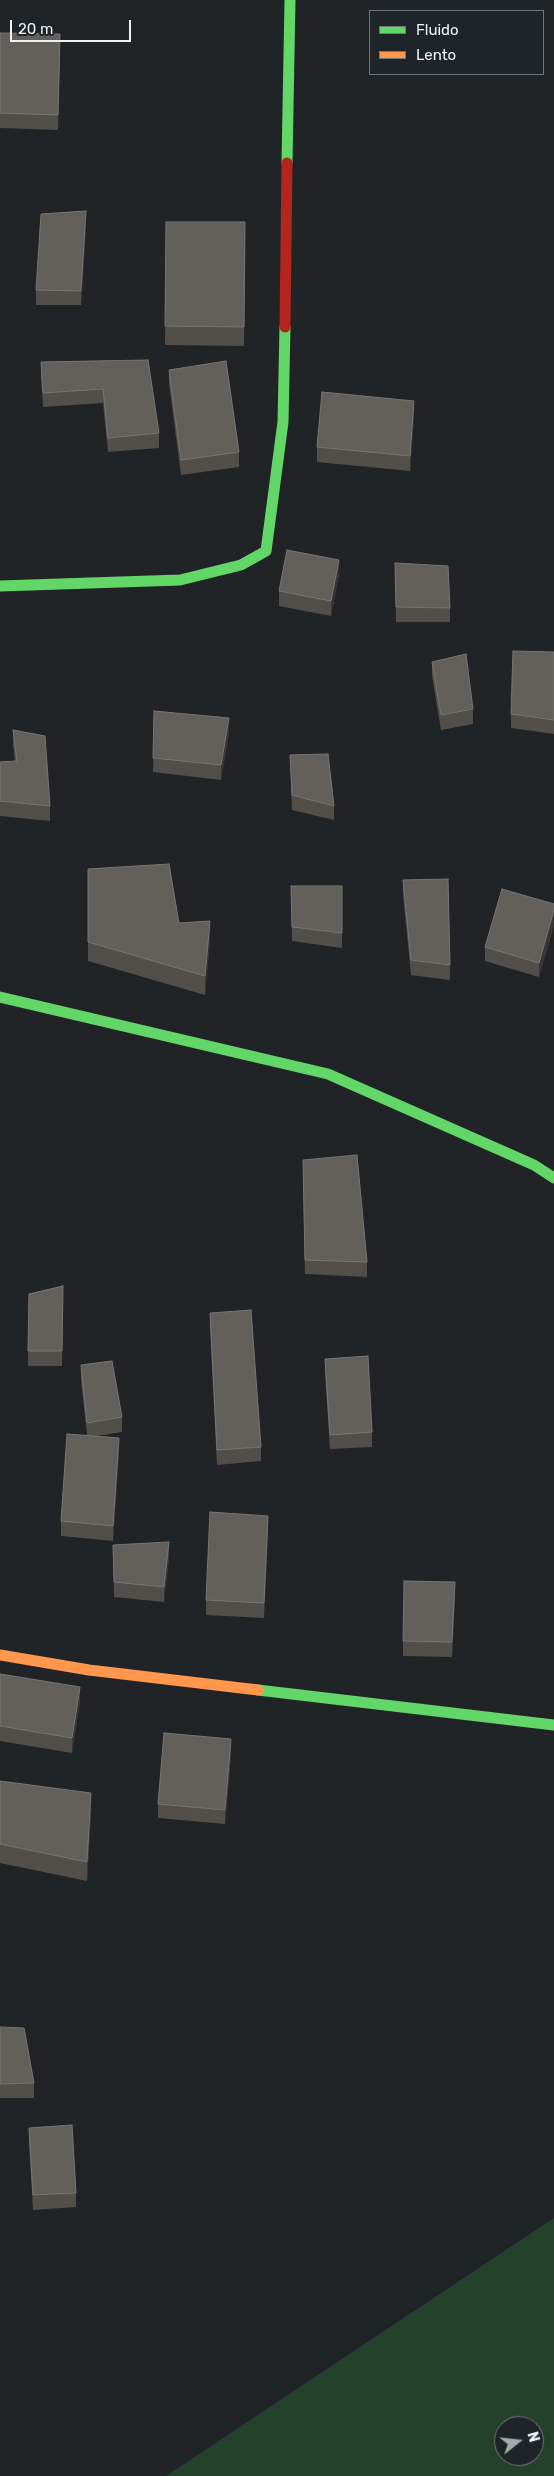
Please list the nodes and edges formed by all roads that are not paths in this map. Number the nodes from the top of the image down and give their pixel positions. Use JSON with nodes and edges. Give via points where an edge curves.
{"nodes":[{"id":1,"x":290,"y":0,"type":"edge"},
{"id":2,"x":0,"y":586,"type":"edge"},
{"id":3,"x":0,"y":997,"type":"edge"},
{"id":4,"x":554,"y":1178,"type":"edge"},
{"id":5,"x":0,"y":1655,"type":"edge"},
{"id":6,"x":554,"y":1725,"type":"edge"}],
"edges":[{"from":1,"to":2,"type":"street","via":[[284,422],[266,552],[241,566],[180,580]]},
{"from":3,"to":4,"type":"street","via":[[328,1074],[534,1165]]},
{"from":5,"to":6,"type":"street","via":[[89,1670]]}]}
